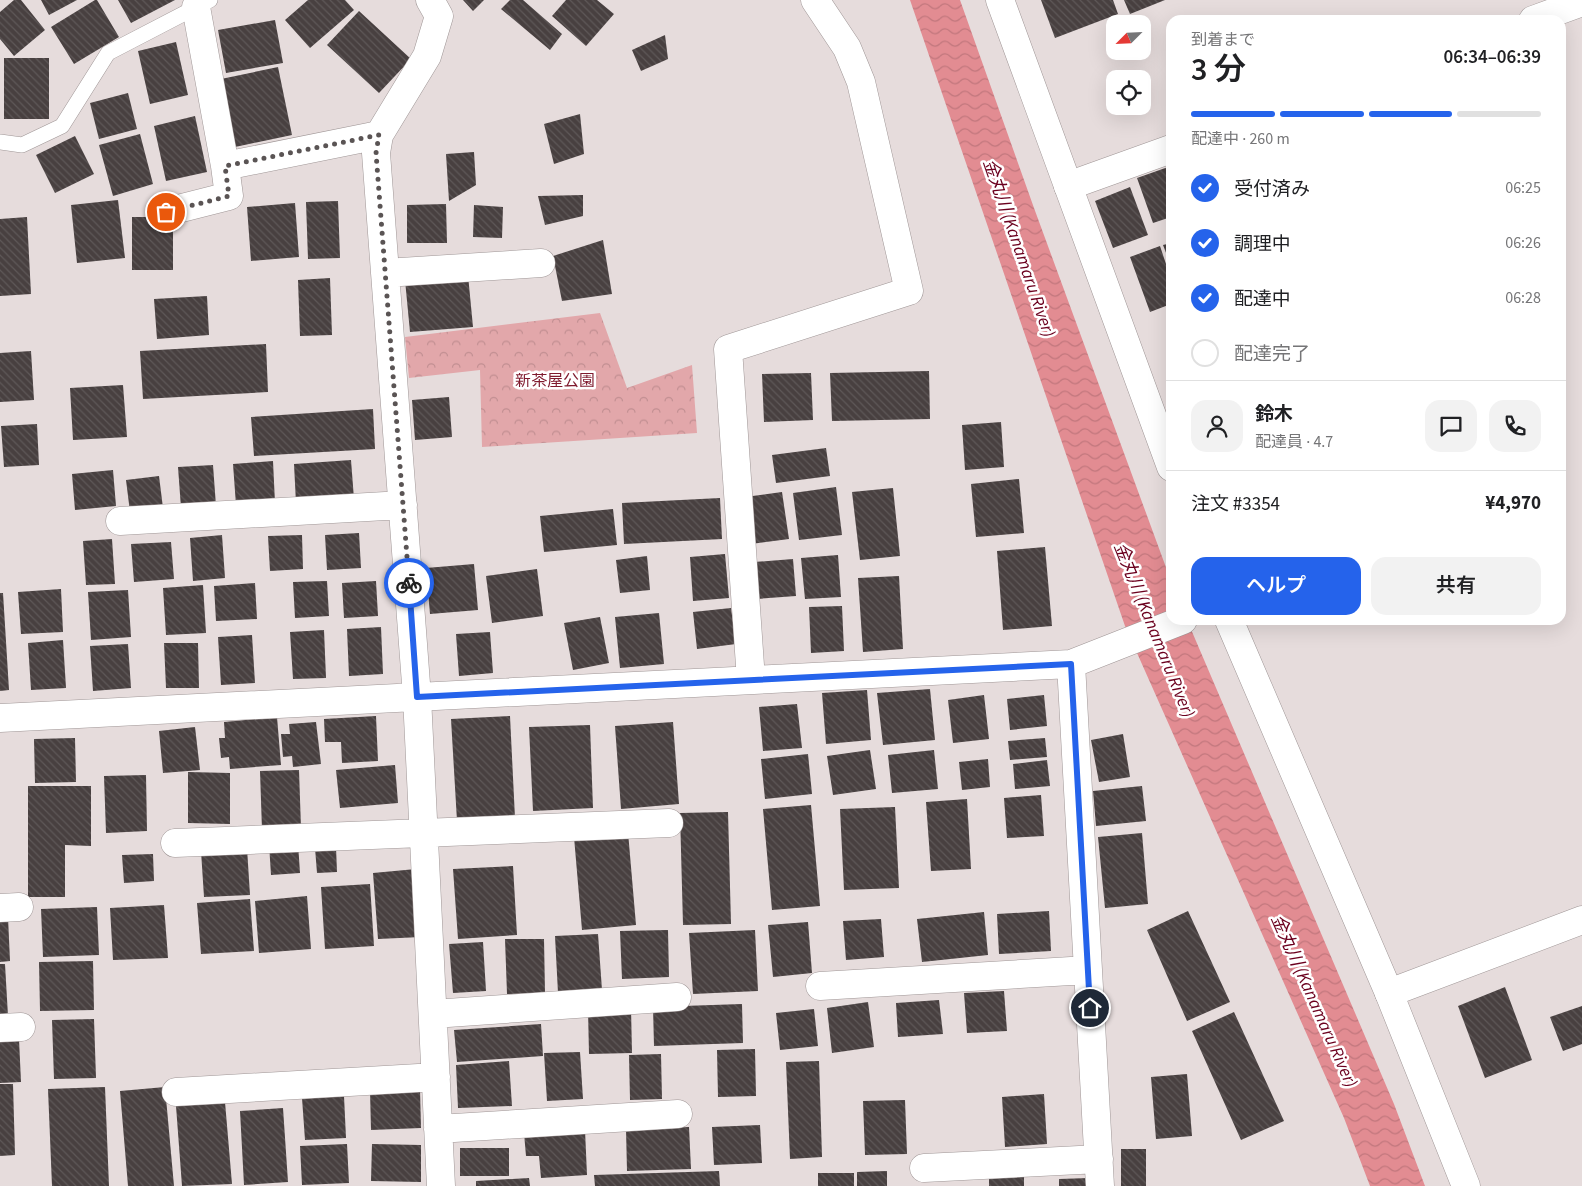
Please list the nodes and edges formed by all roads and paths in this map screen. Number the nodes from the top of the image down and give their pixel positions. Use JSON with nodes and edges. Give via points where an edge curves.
{"nodes":[{"id":1,"x":430,"y":0,"type":"edge"},
{"id":2,"x":815,"y":0,"type":"edge"},
{"id":3,"x":1000,"y":0,"type":"edge"},
{"id":4,"x":1582,"y":2,"type":"edge"},
{"id":5,"x":203,"y":4,"type":"edge"},
{"id":6,"x":1547,"y":15,"type":"edge"},
{"id":7,"x":379,"y":135,"type":"junction"},
{"id":8,"x":0,"y":142,"type":"edge"},
{"id":9,"x":1166,"y":151,"type":"edge"},
{"id":10,"x":225,"y":166,"type":"junction"},
{"id":11,"x":1068,"y":186,"type":"junction"},
{"id":12,"x":166,"y":212,"type":"dead end"},
{"id":13,"x":541,"y":263,"type":"dead end"},
{"id":14,"x":385,"y":273,"type":"junction"},
{"id":15,"x":1166,"y":453,"type":"edge"},
{"id":16,"x":403,"y":504,"type":"junction"},
{"id":17,"x":120,"y":521,"type":"dead end"},
{"id":18,"x":1170,"y":625,"type":"edge"},
{"id":19,"x":1231,"y":625,"type":"edge"},
{"id":20,"x":1071,"y":664,"type":"junction"},
{"id":21,"x":751,"y":680,"type":"junction"},
{"id":22,"x":417,"y":697,"type":"junction"},
{"id":23,"x":0,"y":718,"type":"edge"},
{"id":24,"x":669,"y":823,"type":"dead end"},
{"id":25,"x":424,"y":832,"type":"junction"},
{"id":26,"x":175,"y":843,"type":"dead end"},
{"id":27,"x":1582,"y":920,"type":"edge"},
{"id":28,"x":1088,"y":970,"type":"junction"},
{"id":29,"x":820,"y":986,"type":"dead end"},
{"id":30,"x":1388,"y":992,"type":"junction"},
{"id":31,"x":677,"y":997,"type":"dead end"},
{"id":32,"x":432,"y":1014,"type":"junction"},
{"id":33,"x":436,"y":1078,"type":"junction"},
{"id":34,"x":176,"y":1092,"type":"dead end"},
{"id":35,"x":678,"y":1114,"type":"dead end"},
{"id":36,"x":438,"y":1129,"type":"junction"},
{"id":37,"x":1098,"y":1159,"type":"junction"},
{"id":38,"x":924,"y":1168,"type":"dead end"},
{"id":39,"x":441,"y":1186,"type":"edge"},
{"id":40,"x":1100,"y":1186,"type":"edge"},
{"id":41,"x":1466,"y":1186,"type":"edge"}],
"edges":[{"from":1,"to":7,"type":"street","via":[[439,16],[428,56]]},
{"from":2,"to":21,"type":"street","via":[[847,48],[861,82],[909,291],[728,349]]},
{"from":3,"to":11,"type":"street"},
{"from":4,"to":6,"type":"street"},
{"from":5,"to":8,"type":"lane","via":[[108,53],[62,126],[22,145]]},
{"from":5,"to":10,"type":"street"},
{"from":7,"to":10,"type":"street"},
{"from":7,"to":14,"type":"street","via":[[376,153]]},
{"from":9,"to":11,"type":"street"},
{"from":10,"to":12,"type":"street","via":[[229,196]]},
{"from":11,"to":15,"type":"street"},
{"from":13,"to":14,"type":"street"},
{"from":14,"to":16,"type":"street"},
{"from":16,"to":17,"type":"street"},
{"from":16,"to":22,"type":"street"},
{"from":18,"to":20,"type":"street"},
{"from":19,"to":30,"type":"street"},
{"from":20,"to":21,"type":"street"},
{"from":20,"to":28,"type":"street"},
{"from":21,"to":22,"type":"street"},
{"from":22,"to":23,"type":"street"},
{"from":22,"to":25,"type":"street"},
{"from":24,"to":25,"type":"street"},
{"from":25,"to":26,"type":"street"},
{"from":25,"to":32,"type":"street"},
{"from":27,"to":30,"type":"street"},
{"from":28,"to":29,"type":"street"},
{"from":28,"to":37,"type":"street"},
{"from":30,"to":41,"type":"street"},
{"from":31,"to":32,"type":"street"},
{"from":32,"to":33,"type":"street"},
{"from":33,"to":34,"type":"street"},
{"from":33,"to":36,"type":"street"},
{"from":35,"to":36,"type":"street"},
{"from":36,"to":39,"type":"street"},
{"from":37,"to":38,"type":"street"},
{"from":37,"to":40,"type":"street"}]}
